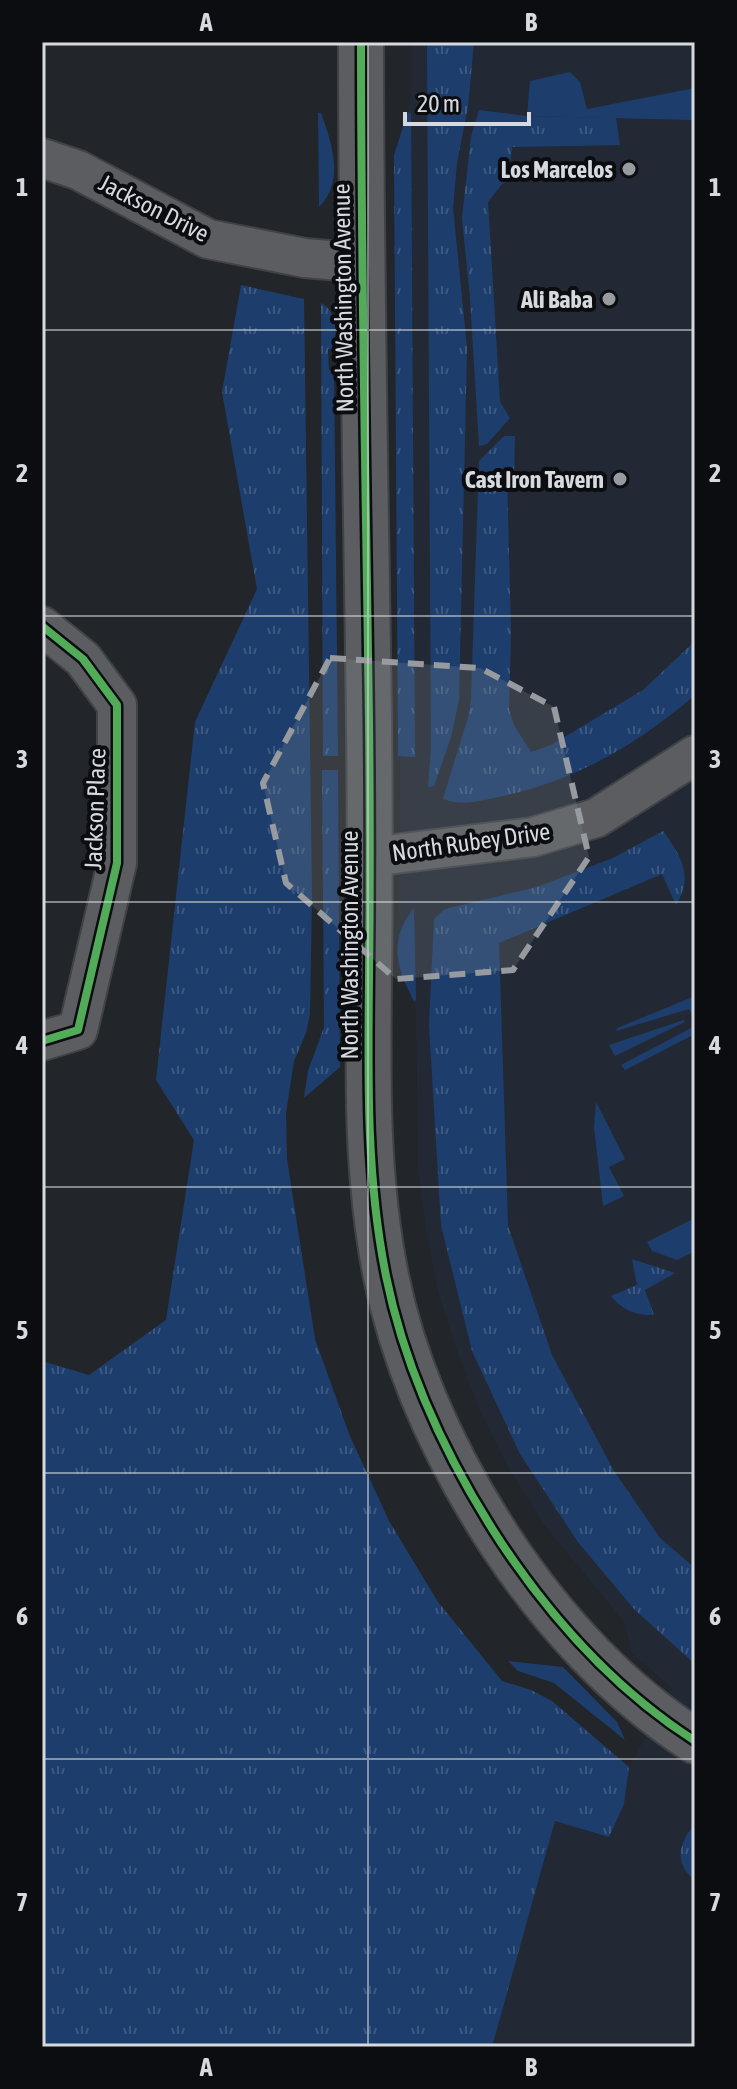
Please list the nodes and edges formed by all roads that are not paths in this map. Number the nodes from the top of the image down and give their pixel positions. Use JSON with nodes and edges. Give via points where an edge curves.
{"nodes":[{"id":1,"x":361,"y":42,"type":"edge"},
{"id":2,"x":42,"y":158,"type":"edge"},
{"id":3,"x":363,"y":263,"type":"junction"},
{"id":4,"x":42,"y":626,"type":"edge"},
{"id":5,"x":695,"y":755,"type":"edge"},
{"id":6,"x":370,"y":857,"type":"junction"},
{"id":7,"x":42,"y":1041,"type":"edge"},
{"id":8,"x":695,"y":1741,"type":"edge"}],
"edges":[{"from":1,"to":3,"type":"street","name":"North Washington Avenue"},
{"from":2,"to":3,"type":"street","name":"Jackson Drive","via":[[78,170],[208,239]]},
{"from":3,"to":6,"type":"street","name":"North Washington Avenue"},
{"from":4,"to":7,"type":"street","name":"Jackson Place","via":[[83,659],[117,705],[117,863],[78,1030]]},
{"from":5,"to":6,"type":"street","name":"North Rubey Drive","via":[[596,818],[533,837]]},
{"from":6,"to":8,"type":"street","name":"North Washington Avenue","via":[[372,1176],[387,1281],[408,1354],[457,1470],[518,1569],[624,1686]]}]}
